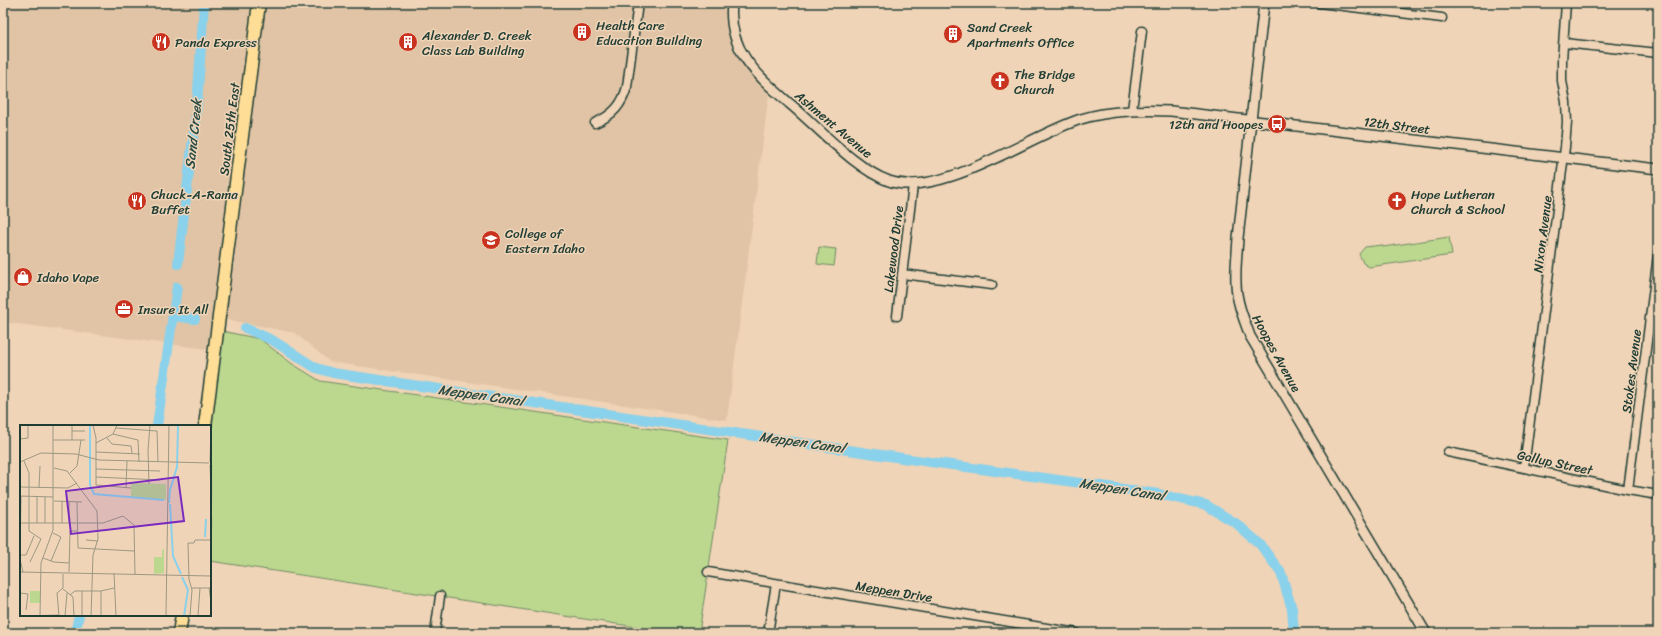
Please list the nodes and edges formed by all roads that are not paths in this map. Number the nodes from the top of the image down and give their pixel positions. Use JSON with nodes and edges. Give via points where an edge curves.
{"nodes":[{"id":1,"x":259,"y":3,"type":"edge"},
{"id":2,"x":638,"y":3,"type":"edge"},
{"id":3,"x":732,"y":3,"type":"edge"},
{"id":4,"x":1264,"y":3,"type":"edge"},
{"id":5,"x":1319,"y":3,"type":"edge"},
{"id":6,"x":1566,"y":3,"type":"edge"},
{"id":7,"x":1442,"y":18,"type":"dead end"},
{"id":8,"x":1142,"y":31,"type":"dead end"},
{"id":9,"x":1564,"y":43,"type":"junction"},
{"id":10,"x":1658,"y":53,"type":"edge"},
{"id":11,"x":1132,"y":110,"type":"junction"},
{"id":12,"x":1250,"y":121,"type":"junction"},
{"id":13,"x":595,"y":123,"type":"dead end"},
{"id":14,"x":1564,"y":158,"type":"junction"},
{"id":15,"x":1658,"y":169,"type":"edge"},
{"id":16,"x":913,"y":185,"type":"junction"},
{"id":17,"x":1658,"y":255,"type":"edge"},
{"id":18,"x":902,"y":274,"type":"junction"},
{"id":19,"x":992,"y":285,"type":"dead end"},
{"id":20,"x":897,"y":316,"type":"dead end"},
{"id":21,"x":205,"y":425,"type":"edge"},
{"id":22,"x":1448,"y":452,"type":"dead end"},
{"id":23,"x":1524,"y":467,"type":"junction"},
{"id":24,"x":1628,"y":490,"type":"junction"},
{"id":25,"x":1658,"y":495,"type":"edge"},
{"id":26,"x":708,"y":572,"type":"dead end"},
{"id":27,"x":776,"y":584,"type":"junction"},
{"id":28,"x":440,"y":596,"type":"dead end"},
{"id":29,"x":182,"y":616,"type":"edge"},
{"id":30,"x":179,"y":633,"type":"edge"},
{"id":31,"x":435,"y":633,"type":"edge"},
{"id":32,"x":768,"y":633,"type":"edge"},
{"id":33,"x":1077,"y":633,"type":"edge"},
{"id":34,"x":1426,"y":633,"type":"edge"}],
"edges":[{"from":1,"to":21,"type":"main road","name":"South 25th East"},
{"from":2,"to":13,"type":"street","via":[[624,98],[612,114]]},
{"from":3,"to":16,"type":"street","name":"Ashment Avenue","via":[[732,24],[738,48],[747,63],[843,151],[873,173],[889,181]]},
{"from":4,"to":12,"type":"street","name":"Hoopes Avenue"},
{"from":5,"to":7,"type":"street"},
{"from":6,"to":9,"type":"street","name":"Nixon Avenue"},
{"from":8,"to":11,"type":"street"},
{"from":9,"to":10,"type":"street"},
{"from":9,"to":14,"type":"street","name":"Nixon Avenue","via":[[1562,81],[1567,122]]},
{"from":11,"to":12,"type":"street","name":"12th Street","via":[[1171,111]]},
{"from":11,"to":16,"type":"street","name":"Ashment Avenue","via":[[1081,119],[940,180]]},
{"from":12,"to":14,"type":"street","name":"12th Street"},
{"from":12,"to":34,"type":"street","name":"Hoopes Avenue","via":[[1236,267],[1241,313],[1250,336]]},
{"from":14,"to":15,"type":"street","name":"12th Street"},
{"from":14,"to":23,"type":"street","name":"Nixon Avenue"},
{"from":16,"to":18,"type":"street","name":"Lakewood Drive"},
{"from":17,"to":24,"type":"street","name":"Stokes Avenue"},
{"from":18,"to":19,"type":"street"},
{"from":18,"to":20,"type":"street","name":"Lakewood Drive"},
{"from":22,"to":23,"type":"street","name":"Gallup Street"},
{"from":23,"to":24,"type":"street","name":"Gallup Street"},
{"from":24,"to":25,"type":"street","name":"Gallup Street"},
{"from":26,"to":27,"type":"street","name":"Meppen Drive"},
{"from":27,"to":32,"type":"street"},
{"from":27,"to":33,"type":"street","name":"Meppen Drive"},
{"from":28,"to":31,"type":"street"},
{"from":29,"to":30,"type":"main road"}]}
